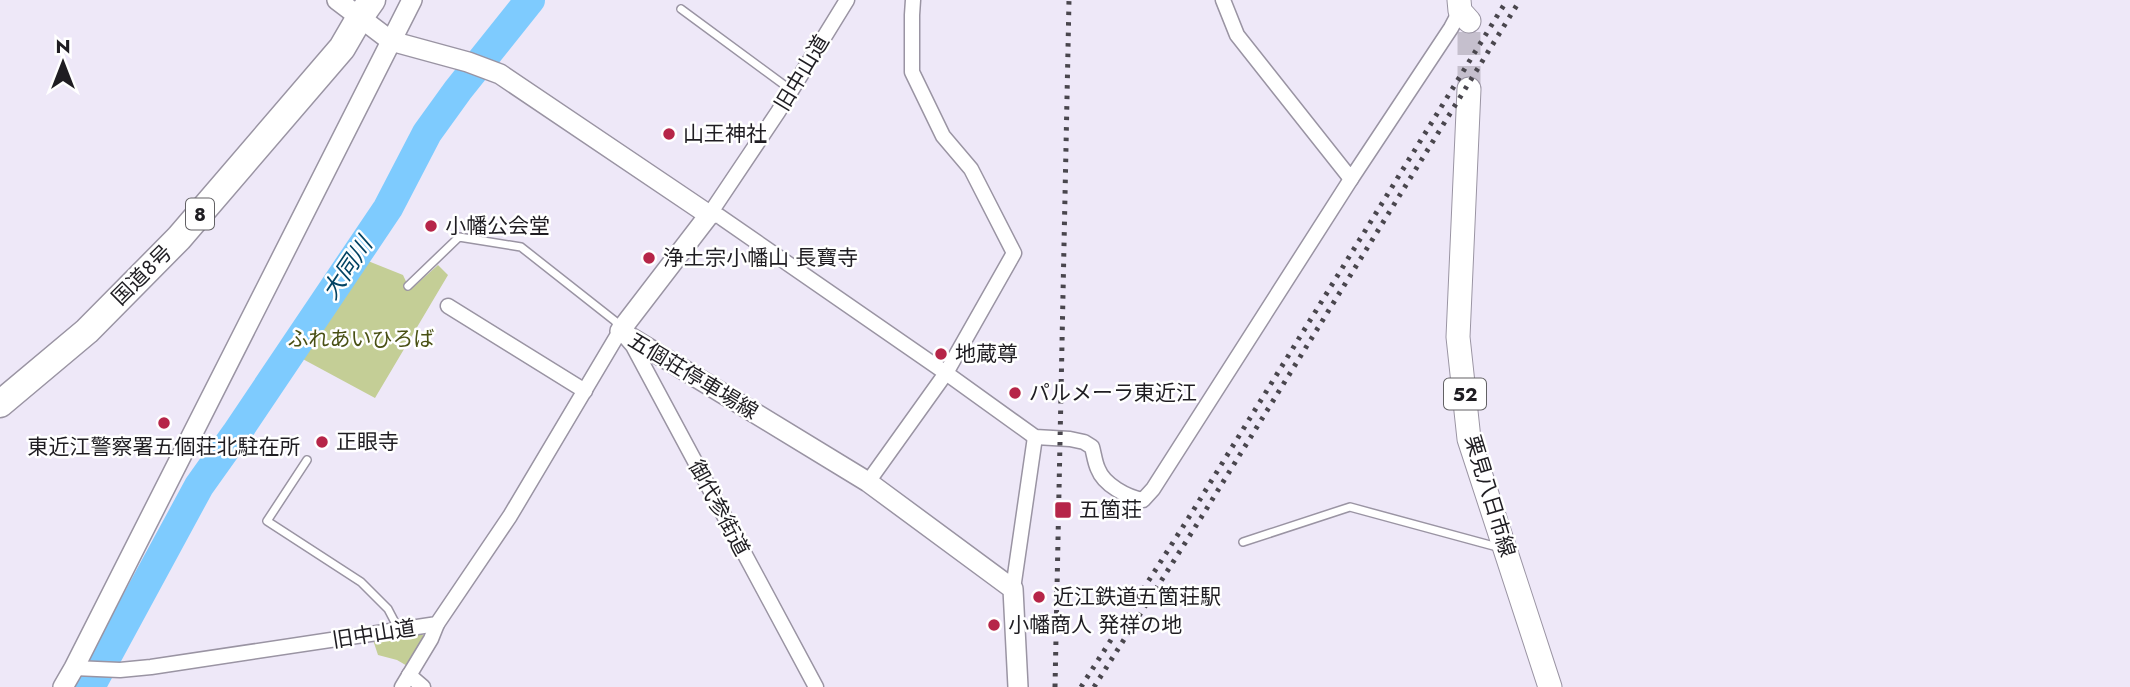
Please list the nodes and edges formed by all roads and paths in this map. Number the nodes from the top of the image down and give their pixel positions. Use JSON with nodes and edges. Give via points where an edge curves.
{"nodes":[{"id":1,"x":337,"y":0,"type":"edge"},
{"id":2,"x":412,"y":0,"type":"edge"},
{"id":3,"x":847,"y":0,"type":"edge"},
{"id":4,"x":913,"y":0,"type":"edge"},
{"id":5,"x":1223,"y":0,"type":"edge"},
{"id":6,"x":366,"y":8,"type":"edge"},
{"id":7,"x":681,"y":9,"type":"dead end"},
{"id":8,"x":1463,"y":10,"type":"edge"},
{"id":9,"x":391,"y":41,"type":"junction"},
{"id":10,"x":1469,"y":89,"type":"tunnel mouth"},
{"id":11,"x":792,"y":90,"type":"junction"},
{"id":12,"x":1351,"y":179,"type":"junction"},
{"id":13,"x":709,"y":215,"type":"junction"},
{"id":14,"x":408,"y":286,"type":"dead end"},
{"id":15,"x":447,"y":306,"type":"dead end"},
{"id":16,"x":620,"y":331,"type":"junction"},
{"id":17,"x":946,"y":373,"type":"junction"},
{"id":18,"x":584,"y":391,"type":"junction"},
{"id":19,"x":0,"y":404,"type":"edge"},
{"id":20,"x":1035,"y":438,"type":"junction"},
{"id":21,"x":307,"y":460,"type":"dead end"},
{"id":22,"x":868,"y":482,"type":"junction"},
{"id":23,"x":1243,"y":542,"type":"dead end"},
{"id":24,"x":1506,"y":550,"type":"junction"},
{"id":25,"x":1013,"y":589,"type":"junction"},
{"id":26,"x":437,"y":624,"type":"junction"},
{"id":27,"x":399,"y":630,"type":"junction"},
{"id":28,"x":78,"y":668,"type":"junction"},
{"id":29,"x":406,"y":681,"type":"edge"},
{"id":30,"x":63,"y":687,"type":"edge"},
{"id":31,"x":424,"y":687,"type":"edge"},
{"id":32,"x":816,"y":687,"type":"edge"},
{"id":33,"x":1018,"y":687,"type":"edge"},
{"id":34,"x":1550,"y":687,"type":"edge"}],
"edges":[{"from":1,"to":6,"type":"main road"},
{"from":2,"to":9,"type":"main road"},
{"from":3,"to":11,"type":"street","name":"旧中山道"},
{"from":4,"to":17,"type":"street","via":[[912,72],[943,136],[971,169],[1014,253]]},
{"from":5,"to":12,"type":"street","via":[[1237,35]]},
{"from":6,"to":9,"type":"main road"},
{"from":6,"to":19,"type":"highway","name":"国道8号","number":"8","via":[[342,48],[179,238],[87,331]]},
{"from":7,"to":11,"type":"lane"},
{"from":8,"to":12,"type":"street"},
{"from":9,"to":13,"type":"main road","via":[[500,74]]},
{"from":9,"to":28,"type":"main road"},
{"from":10,"to":24,"type":"main road","name":"栗見八日市線","number":"52","via":[[1458,337],[1469,439]]},
{"from":11,"to":13,"type":"street","name":"旧中山道"},
{"from":12,"to":20,"type":"street","via":[[1143,500],[1108,483],[1098,471],[1092,447],[1084,442]]},
{"from":13,"to":16,"type":"main road","name":"五個荘停車場線"},
{"from":13,"to":17,"type":"street","via":[[719,216]]},
{"from":14,"to":16,"type":"lane","via":[[460,237],[520,247],[615,321]]},
{"from":15,"to":18,"type":"street"},
{"from":16,"to":18,"type":"street","name":"旧中山道"},
{"from":16,"to":22,"type":"main road","name":"五個荘停車場線"},
{"from":16,"to":32,"type":"street","name":"御代参街道","via":[[633,346]]},
{"from":17,"to":20,"type":"street"},
{"from":17,"to":22,"type":"street"},
{"from":18,"to":26,"type":"street","name":"旧中山道","via":[[510,516]]},
{"from":20,"to":25,"type":"street"},
{"from":21,"to":27,"type":"lane","via":[[267,521],[361,582],[388,609]]},
{"from":22,"to":25,"type":"main road","name":"五個荘停車場線"},
{"from":23,"to":24,"type":"lane","via":[[1350,507]]},
{"from":24,"to":34,"type":"main road","name":"栗見八日市線","number":"52"},
{"from":25,"to":33,"type":"main road"},
{"from":26,"to":27,"type":"street","name":"旧中山道"},
{"from":26,"to":29,"type":"street"},
{"from":27,"to":28,"type":"street","name":"旧中山道","via":[[120,670]]},
{"from":28,"to":30,"type":"main road"},
{"from":29,"to":31,"type":"street"}]}
